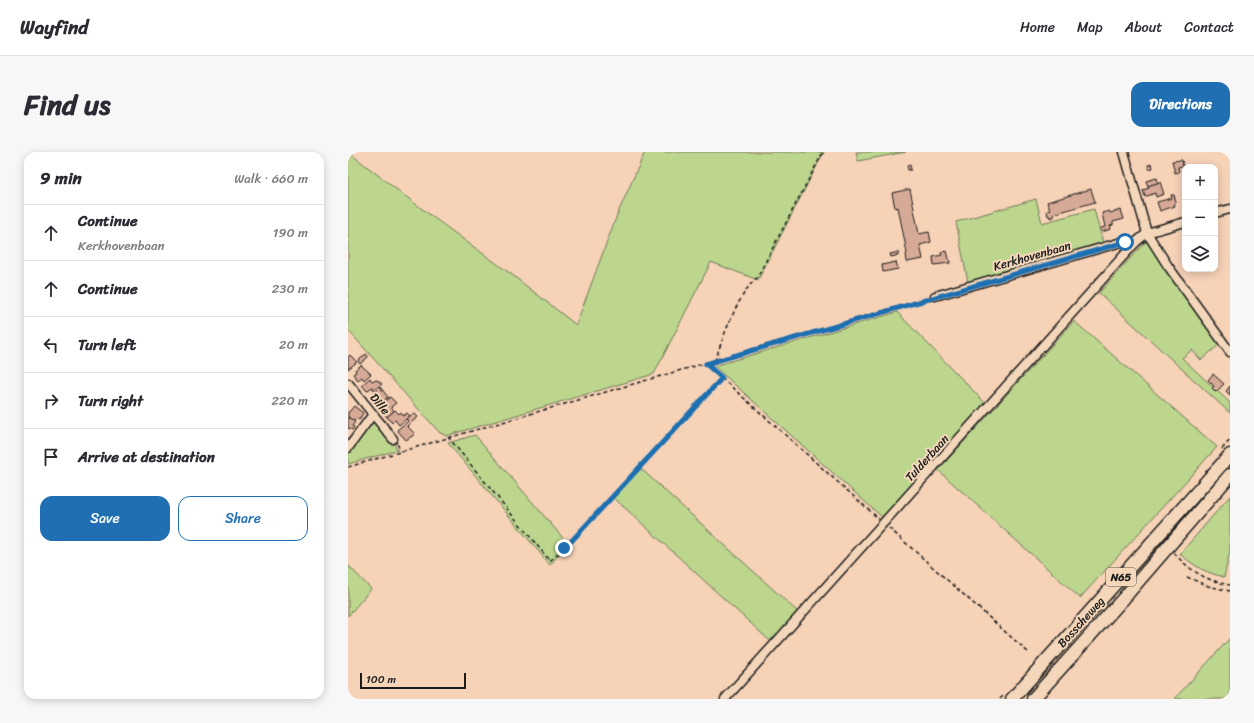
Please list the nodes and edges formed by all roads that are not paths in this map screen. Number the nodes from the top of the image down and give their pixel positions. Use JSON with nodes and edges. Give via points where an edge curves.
{"nodes":[{"id":1,"x":1124,"y":152,"type":"edge"},
{"id":2,"x":1230,"y":209,"type":"edge"},
{"id":3,"x":1218,"y":212,"type":"edge"},
{"id":4,"x":1182,"y":223,"type":"edge"},
{"id":5,"x":1147,"y":233,"type":"junction"},
{"id":6,"x":1135,"y":243,"type":"junction"},
{"id":7,"x":935,"y":296,"type":"road end"},
{"id":8,"x":1230,"y":352,"type":"edge"},
{"id":9,"x":348,"y":383,"type":"edge"},
{"id":10,"x":373,"y":414,"type":"junction"},
{"id":11,"x":393,"y":439,"type":"dead end"},
{"id":12,"x":348,"y":448,"type":"edge"},
{"id":13,"x":1230,"y":455,"type":"edge"},
{"id":14,"x":1230,"y":475,"type":"edge"},
{"id":15,"x":724,"y":699,"type":"edge"},
{"id":16,"x":1012,"y":699,"type":"edge"},
{"id":17,"x":1032,"y":699,"type":"edge"}],
"edges":[{"from":1,"to":5,"type":"street"},
{"from":2,"to":3,"type":"street"},
{"from":4,"to":5,"type":"street"},
{"from":5,"to":6,"type":"street","name":"Tulderbaan"},
{"from":5,"to":8,"type":"street"},
{"from":6,"to":7,"type":"street","name":"Kerkhovenbaan","via":[[1125,242]]},
{"from":6,"to":15,"type":"street","name":"Tulderbaan"},
{"from":9,"to":10,"type":"street","name":"Dille"},
{"from":10,"to":11,"type":"street","name":"Dille"},
{"from":10,"to":12,"type":"street"},
{"from":13,"to":16,"type":"main road","name":"Bosscheweg","number":"N65"},
{"from":14,"to":17,"type":"main road","name":"Bosscheweg","number":"N65"}]}
